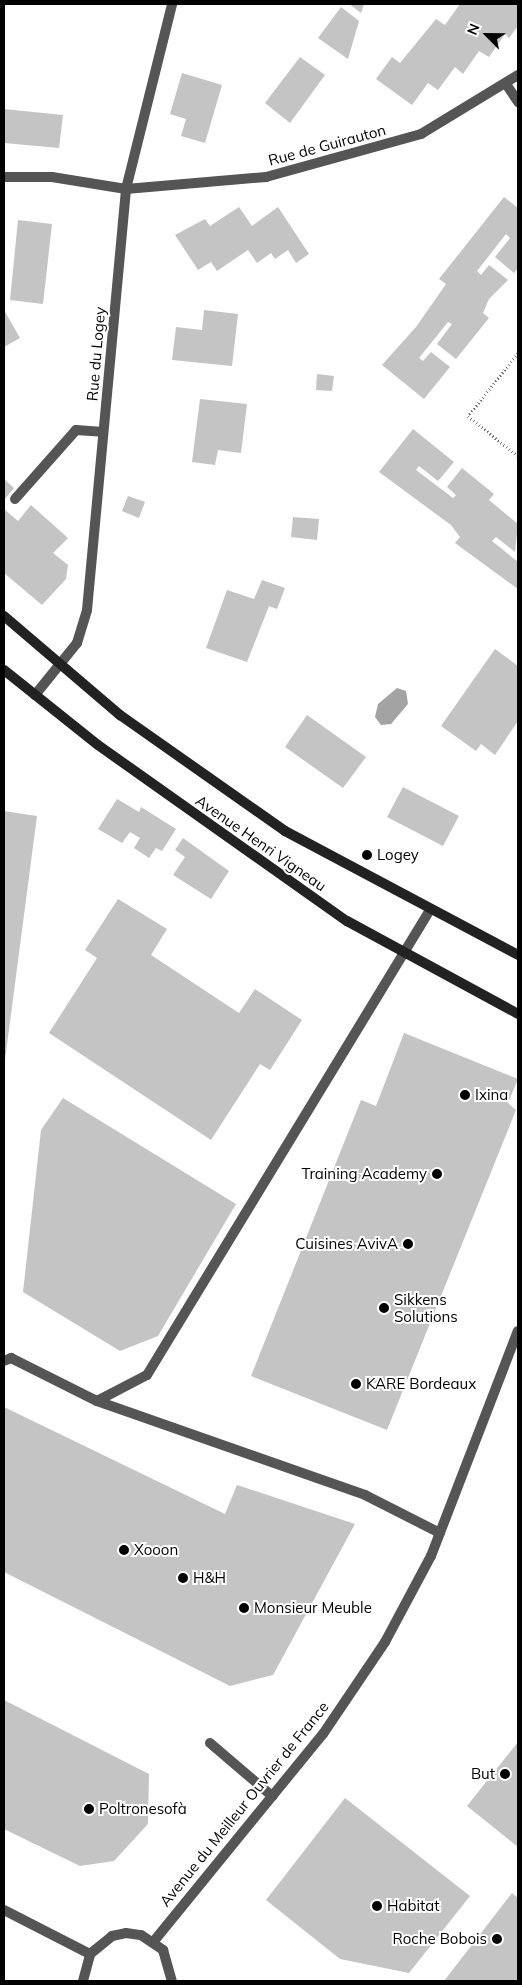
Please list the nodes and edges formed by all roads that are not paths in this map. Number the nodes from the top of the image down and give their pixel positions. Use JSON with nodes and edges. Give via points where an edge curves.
{"nodes":[{"id":1,"x":172,"y":4,"type":"edge"},
{"id":2,"x":518,"y":75,"type":"edge"},
{"id":3,"x":506,"y":84,"type":"junction"},
{"id":4,"x":518,"y":102,"type":"edge"},
{"id":5,"x":4,"y":177,"type":"edge"},
{"id":6,"x":126,"y":189,"type":"junction"},
{"id":7,"x":103,"y":432,"type":"junction"},
{"id":8,"x":15,"y":499,"type":"dead end"},
{"id":9,"x":4,"y":616,"type":"edge"},
{"id":10,"x":58,"y":664,"type":"junction"},
{"id":11,"x":4,"y":670,"type":"edge"},
{"id":12,"x":35,"y":695,"type":"junction"},
{"id":13,"x":430,"y":910,"type":"junction"},
{"id":14,"x":405,"y":954,"type":"junction"},
{"id":15,"x":518,"y":955,"type":"edge"},
{"id":16,"x":518,"y":1014,"type":"edge"},
{"id":17,"x":518,"y":1332,"type":"edge"},
{"id":18,"x":4,"y":1361,"type":"edge"},
{"id":19,"x":98,"y":1401,"type":"junction"},
{"id":20,"x":440,"y":1533,"type":"junction"},
{"id":21,"x":210,"y":1743,"type":"dead end"},
{"id":22,"x":272,"y":1796,"type":"junction"},
{"id":23,"x":4,"y":1910,"type":"edge"},
{"id":24,"x":154,"y":1941,"type":"junction"},
{"id":25,"x":90,"y":1954,"type":"junction"},
{"id":26,"x":83,"y":1981,"type":"edge"},
{"id":27,"x":172,"y":1981,"type":"edge"}],
"edges":[{"from":1,"to":6,"type":"street","name":"Rue du Logey"},
{"from":2,"to":3,"type":"street","name":"Rue de Guirauton"},
{"from":3,"to":4,"type":"street"},
{"from":3,"to":6,"type":"street","name":"Rue de Guirauton","via":[[421,134],[266,177]]},
{"from":5,"to":6,"type":"street","name":"Rue de Guirauton","via":[[52,177]]},
{"from":6,"to":7,"type":"street","name":"Rue du Logey"},
{"from":7,"to":8,"type":"street","via":[[76,430]]},
{"from":7,"to":10,"type":"street","name":"Rue du Logey","via":[[87,610],[78,643]]},
{"from":9,"to":10,"type":"street","name":"Avenue Henri Vigneau"},
{"from":10,"to":12,"type":"street","name":"Rue du Logey"},
{"from":10,"to":13,"type":"street","name":"Avenue Henri Vigneau","via":[[120,715],[286,831]]},
{"from":11,"to":12,"type":"street","name":"Avenue Henri Vigneau"},
{"from":12,"to":14,"type":"street","name":"Avenue Henri Vigneau","via":[[263,863],[347,921]]},
{"from":13,"to":14,"type":"street"},
{"from":13,"to":15,"type":"street","name":"Avenue Henri Vigneau"},
{"from":14,"to":16,"type":"street","name":"Avenue Henri Vigneau"},
{"from":14,"to":19,"type":"street","via":[[147,1375]]},
{"from":17,"to":20,"type":"street","name":"Avenue du Meilleur Ouvrier de France"},
{"from":18,"to":19,"type":"street","via":[[11,1358]]},
{"from":19,"to":20,"type":"street","via":[[365,1495]]},
{"from":20,"to":22,"type":"street","name":"Avenue du Meilleur Ouvrier de France","via":[[385,1642],[323,1734]]},
{"from":21,"to":22,"type":"street"},
{"from":22,"to":24,"type":"street","name":"Avenue du Meilleur Ouvrier de France"},
{"from":23,"to":25,"type":"street"},
{"from":24,"to":25,"type":"street","via":[[141,1935],[112,1936]]},
{"from":24,"to":27,"type":"street","via":[[169,1961]]},
{"from":25,"to":26,"type":"street"}]}
